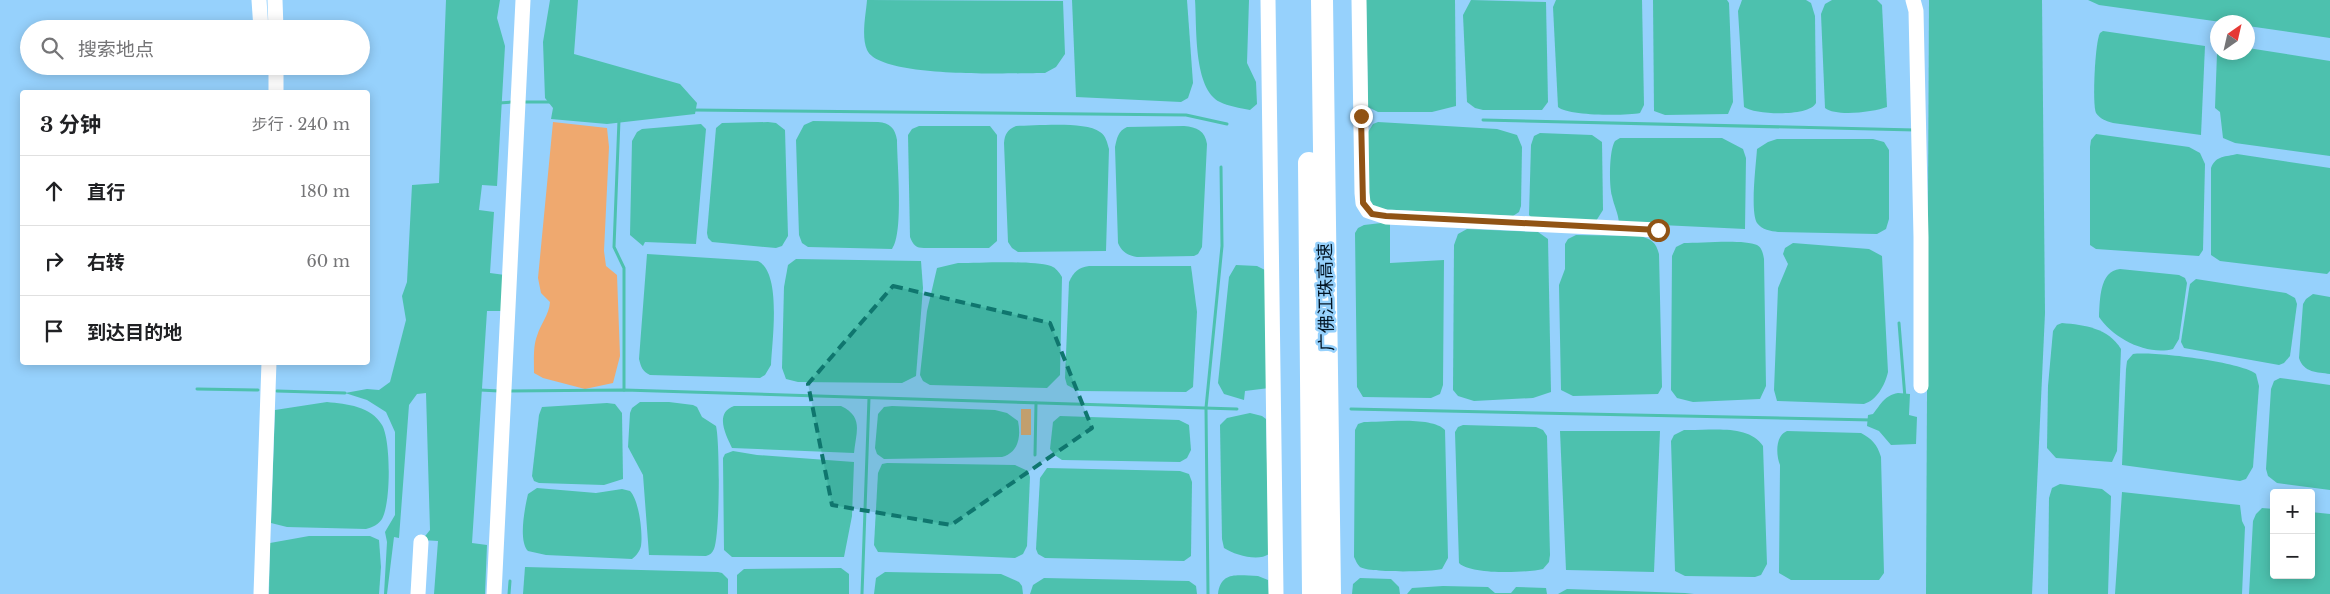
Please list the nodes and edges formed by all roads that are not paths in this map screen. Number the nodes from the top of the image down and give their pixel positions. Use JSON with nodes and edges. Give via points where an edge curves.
{"nodes":[{"id":1,"x":259,"y":0,"type":"edge"},
{"id":2,"x":275,"y":0,"type":"edge"},
{"id":3,"x":523,"y":0,"type":"edge"},
{"id":4,"x":1268,"y":0,"type":"edge"},
{"id":5,"x":1274,"y":0,"type":"edge"},
{"id":6,"x":1307,"y":0,"type":"edge"},
{"id":7,"x":1322,"y":0,"type":"edge"},
{"id":8,"x":1359,"y":0,"type":"edge"},
{"id":9,"x":1913,"y":0,"type":"edge"},
{"id":10,"x":260,"y":20,"type":"edge"},
{"id":11,"x":276,"y":20,"type":"edge"},
{"id":12,"x":1268,"y":32,"type":"junction"},
{"id":13,"x":276,"y":75,"type":"edge"},
{"id":14,"x":276,"y":90,"type":"edge"},
{"id":15,"x":1658,"y":230,"type":"dead end"},
{"id":16,"x":269,"y":365,"type":"edge"},
{"id":17,"x":1921,"y":386,"type":"dead end"},
{"id":18,"x":421,"y":542,"type":"dead end"},
{"id":19,"x":261,"y":594,"type":"edge"},
{"id":20,"x":418,"y":594,"type":"edge"},
{"id":21,"x":494,"y":594,"type":"edge"},
{"id":22,"x":1276,"y":594,"type":"edge"},
{"id":23,"x":1313,"y":594,"type":"edge"},
{"id":24,"x":1330,"y":594,"type":"edge"}],
"edges":[{"from":1,"to":10,"type":"street"},
{"from":2,"to":11,"type":"street"},
{"from":3,"to":21,"type":"street"},
{"from":4,"to":12,"type":"street"},
{"from":5,"to":12,"type":"street"},
{"from":6,"to":23,"type":"highway","name":"广佛江珠高速"},
{"from":7,"to":24,"type":"highway","name":"广佛江珠高速"},
{"from":8,"to":15,"type":"street","via":[[1362,193],[1368,211],[1386,216]]},
{"from":9,"to":17,"type":"street","via":[[1916,11],[1919,138]]},
{"from":12,"to":22,"type":"street"},
{"from":13,"to":14,"type":"street"},
{"from":16,"to":19,"type":"street"},
{"from":18,"to":20,"type":"street"}]}
